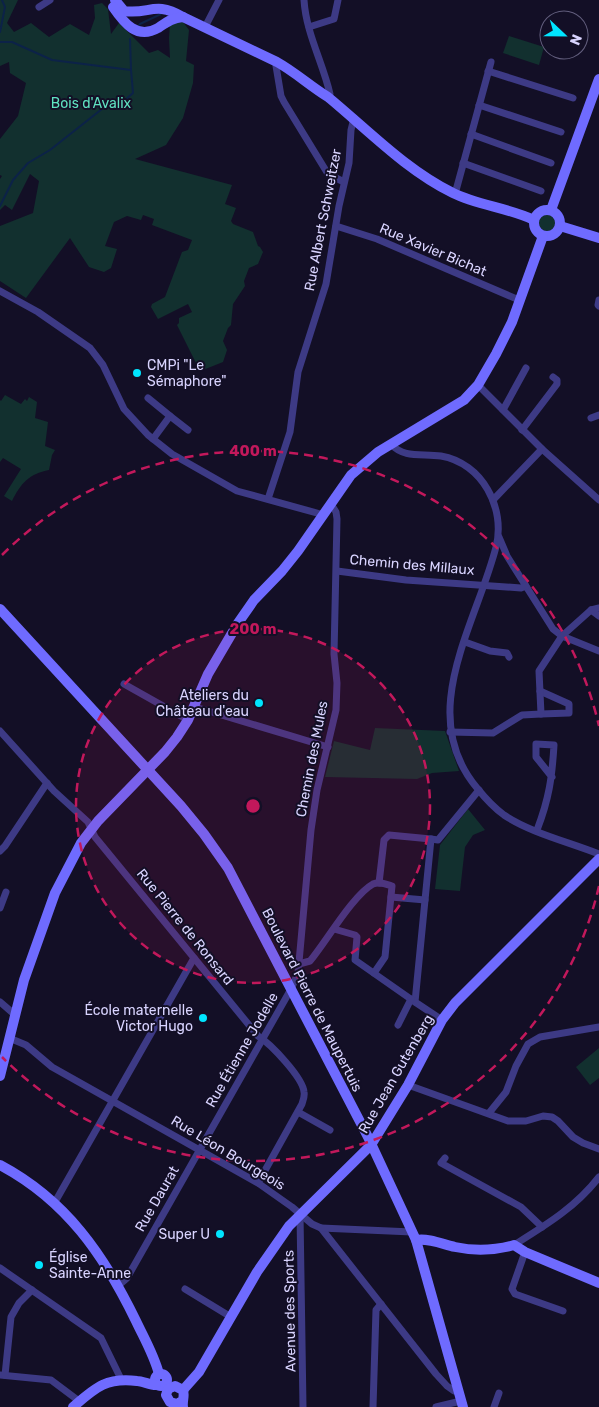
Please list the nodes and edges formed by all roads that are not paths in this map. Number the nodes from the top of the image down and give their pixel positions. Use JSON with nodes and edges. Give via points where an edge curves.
{"nodes":[{"id":1,"x":50,"y":0,"type":"edge"},
{"id":2,"x":108,"y":0,"type":"edge"},
{"id":3,"x":114,"y":0,"type":"edge"},
{"id":4,"x":219,"y":0,"type":"edge"},
{"id":5,"x":304,"y":0,"type":"edge"},
{"id":6,"x":338,"y":0,"type":"edge"},
{"id":7,"x":39,"y":7,"type":"dead end"},
{"id":8,"x":183,"y":16,"type":"junction"},
{"id":9,"x":309,"y":26,"type":"junction"},
{"id":10,"x":205,"y":27,"type":"junction"},
{"id":11,"x":277,"y":62,"type":"junction"},
{"id":12,"x":491,"y":62,"type":"dead end"},
{"id":13,"x":488,"y":71,"type":"junction"},
{"id":14,"x":599,"y":79,"type":"edge"},
{"id":15,"x":328,"y":97,"type":"junction"},
{"id":16,"x":572,"y":98,"type":"dead end"},
{"id":17,"x":479,"y":105,"type":"junction"},
{"id":18,"x":354,"y":118,"type":"junction"},
{"id":19,"x":561,"y":132,"type":"dead end"},
{"id":20,"x":471,"y":134,"type":"junction"},
{"id":21,"x":463,"y":163,"type":"junction"},
{"id":22,"x":551,"y":163,"type":"dead end"},
{"id":23,"x":344,"y":182,"type":"junction"},
{"id":24,"x":541,"y":191,"type":"dead end"},
{"id":25,"x":455,"y":194,"type":"junction"},
{"id":26,"x":551,"y":210,"type":"junction"},
{"id":27,"x":534,"y":220,"type":"junction"},
{"id":28,"x":336,"y":226,"type":"junction"},
{"id":29,"x":560,"y":226,"type":"junction"},
{"id":30,"x":543,"y":236,"type":"junction"},
{"id":31,"x":599,"y":238,"type":"edge"},
{"id":32,"x":0,"y":291,"type":"edge"},
{"id":33,"x":519,"y":300,"type":"junction"},
{"id":34,"x":599,"y":300,"type":"edge"},
{"id":35,"x":599,"y":306,"type":"edge"},
{"id":36,"x":526,"y":368,"type":"dead end"},
{"id":37,"x":553,"y":377,"type":"dead end"},
{"id":38,"x":478,"y":385,"type":"junction"},
{"id":39,"x":148,"y":398,"type":"dead end"},
{"id":40,"x":503,"y":410,"type":"junction"},
{"id":41,"x":170,"y":416,"type":"junction"},
{"id":42,"x":188,"y":430,"type":"dead end"},
{"id":43,"x":522,"y":430,"type":"junction"},
{"id":44,"x":153,"y":439,"type":"junction"},
{"id":45,"x":391,"y":444,"type":"junction"},
{"id":46,"x":542,"y":449,"type":"junction"},
{"id":47,"x":268,"y":499,"type":"junction"},
{"id":48,"x":493,"y":500,"type":"junction"},
{"id":49,"x":599,"y":500,"type":"edge"},
{"id":50,"x":331,"y":504,"type":"junction"},
{"id":51,"x":324,"y":515,"type":"junction"},
{"id":52,"x":499,"y":537,"type":"junction"},
{"id":53,"x":494,"y":554,"type":"junction"},
{"id":54,"x":507,"y":556,"type":"junction"},
{"id":55,"x":336,"y":571,"type":"junction"},
{"id":56,"x":484,"y":584,"type":"junction"},
{"id":57,"x":526,"y":586,"type":"junction"},
{"id":58,"x":599,"y":608,"type":"edge"},
{"id":59,"x":0,"y":609,"type":"edge"},
{"id":60,"x":591,"y":610,"type":"junction"},
{"id":61,"x":599,"y":616,"type":"edge"},
{"id":62,"x":562,"y":636,"type":"junction"},
{"id":63,"x":465,"y":642,"type":"junction"},
{"id":64,"x":599,"y":652,"type":"edge"},
{"id":65,"x":508,"y":657,"type":"dead end"},
{"id":66,"x":124,"y":684,"type":"dead end"},
{"id":67,"x":540,"y":691,"type":"junction"},
{"id":68,"x":195,"y":707,"type":"junction"},
{"id":69,"x":541,"y":714,"type":"junction"},
{"id":70,"x":188,"y":720,"type":"junction"},
{"id":71,"x":0,"y":732,"type":"edge"},
{"id":72,"x":450,"y":732,"type":"junction"},
{"id":73,"x":328,"y":747,"type":"junction"},
{"id":74,"x":148,"y":769,"type":"junction"},
{"id":75,"x":552,"y":777,"type":"junction"},
{"id":76,"x":47,"y":783,"type":"junction"},
{"id":77,"x":479,"y":790,"type":"junction"},
{"id":78,"x":91,"y":829,"type":"junction"},
{"id":79,"x":537,"y":830,"type":"junction"},
{"id":80,"x":431,"y":839,"type":"junction"},
{"id":81,"x":0,"y":851,"type":"edge"},
{"id":82,"x":599,"y":854,"type":"edge"},
{"id":83,"x":599,"y":860,"type":"edge"},
{"id":84,"x":379,"y":883,"type":"junction"},
{"id":85,"x":6,"y":892,"type":"dead end"},
{"id":86,"x":391,"y":897,"type":"junction"},
{"id":87,"x":425,"y":900,"type":"junction"},
{"id":88,"x":0,"y":908,"type":"edge"},
{"id":89,"x":334,"y":929,"type":"junction"},
{"id":90,"x":194,"y":958,"type":"junction"},
{"id":91,"x":31,"y":962,"type":"junction"},
{"id":92,"x":300,"y":964,"type":"junction"},
{"id":93,"x":374,"y":973,"type":"junction"},
{"id":94,"x":291,"y":989,"type":"junction"},
{"id":95,"x":413,"y":1000,"type":"junction"},
{"id":96,"x":0,"y":1002,"type":"edge"},
{"id":97,"x":14,"y":1014,"type":"junction"},
{"id":98,"x":442,"y":1020,"type":"junction"},
{"id":99,"x":398,"y":1025,"type":"dead end"},
{"id":100,"x":599,"y":1026,"type":"edge"},
{"id":101,"x":11,"y":1039,"type":"junction"},
{"id":102,"x":263,"y":1039,"type":"junction"},
{"id":103,"x":0,"y":1076,"type":"edge"},
{"id":104,"x":0,"y":1083,"type":"edge"},
{"id":105,"x":408,"y":1085,"type":"junction"},
{"id":106,"x":113,"y":1100,"type":"junction"},
{"id":107,"x":298,"y":1112,"type":"junction"},
{"id":108,"x":489,"y":1113,"type":"junction"},
{"id":109,"x":330,"y":1130,"type":"dead end"},
{"id":110,"x":371,"y":1145,"type":"junction"},
{"id":111,"x":200,"y":1149,"type":"junction"},
{"id":112,"x":599,"y":1149,"type":"edge"},
{"id":113,"x":445,"y":1158,"type":"dead end"},
{"id":114,"x":0,"y":1165,"type":"edge"},
{"id":115,"x":599,"y":1178,"type":"edge"},
{"id":116,"x":258,"y":1182,"type":"junction"},
{"id":117,"x":55,"y":1202,"type":"junction"},
{"id":118,"x":300,"y":1214,"type":"junction"},
{"id":119,"x":542,"y":1227,"type":"junction"},
{"id":120,"x":321,"y":1228,"type":"junction"},
{"id":121,"x":414,"y":1236,"type":"junction"},
{"id":122,"x":514,"y":1245,"type":"junction"},
{"id":123,"x":525,"y":1252,"type":"junction"},
{"id":124,"x":0,"y":1268,"type":"edge"},
{"id":125,"x":599,"y":1283,"type":"edge"},
{"id":126,"x":119,"y":1285,"type":"junction"},
{"id":127,"x":185,"y":1289,"type":"dead end"},
{"id":128,"x":32,"y":1290,"type":"junction"},
{"id":129,"x":381,"y":1304,"type":"junction"},
{"id":130,"x":563,"y":1311,"type":"dead end"},
{"id":131,"x":231,"y":1317,"type":"junction"},
{"id":132,"x":2,"y":1375,"type":"edge"},
{"id":133,"x":121,"y":1380,"type":"junction"},
{"id":134,"x":164,"y":1384,"type":"junction"},
{"id":135,"x":183,"y":1390,"type":"junction"},
{"id":136,"x":499,"y":1393,"type":"dead end"},
{"id":137,"x":460,"y":1399,"type":"edge"},
{"id":138,"x":76,"y":1404,"type":"edge"},
{"id":139,"x":179,"y":1405,"type":"edge"},
{"id":140,"x":303,"y":1407,"type":"edge"},
{"id":141,"x":372,"y":1407,"type":"edge"},
{"id":142,"x":436,"y":1407,"type":"edge"},
{"id":143,"x":494,"y":1407,"type":"edge"}],
"edges":[{"from":1,"to":7,"type":"street"},
{"from":2,"to":8,"type":"street","via":[[125,24],[145,33]]},
{"from":3,"to":8,"type":"street","via":[[124,11],[156,6]]},
{"from":4,"to":10,"type":"street"},
{"from":5,"to":9,"type":"street"},
{"from":6,"to":9,"type":"street","via":[[334,19]]},
{"from":8,"to":10,"type":"street"},
{"from":9,"to":15,"type":"street","via":[[330,94]]},
{"from":10,"to":11,"type":"street"},
{"from":11,"to":15,"type":"street"},
{"from":11,"to":23,"type":"street","via":[[284,102],[328,174]]},
{"from":12,"to":13,"type":"street"},
{"from":13,"to":16,"type":"street"},
{"from":13,"to":17,"type":"street"},
{"from":14,"to":26,"type":"street"},
{"from":15,"to":18,"type":"street"},
{"from":17,"to":19,"type":"street"},
{"from":17,"to":20,"type":"street"},
{"from":18,"to":23,"type":"street","name":"Rue Albert Schweitzer"},
{"from":18,"to":25,"type":"street","via":[[412,168]]},
{"from":20,"to":21,"type":"street"},
{"from":20,"to":22,"type":"street"},
{"from":21,"to":24,"type":"street"},
{"from":21,"to":25,"type":"street"},
{"from":23,"to":28,"type":"street","name":"Rue Albert Schweitzer"},
{"from":25,"to":27,"type":"street"},
{"from":26,"to":27,"type":"street","via":[[543,210]]},
{"from":26,"to":29,"type":"street","via":[[559,219]]},
{"from":27,"to":30,"type":"street","via":[[534,227]]},
{"from":28,"to":33,"type":"street","name":"Rue Xavier Bichat","via":[[377,239]]},
{"from":28,"to":47,"type":"street","name":"Rue Albert Schweitzer","via":[[326,284],[298,372],[290,432]]},
{"from":29,"to":30,"type":"street","via":[[555,234]]},
{"from":29,"to":31,"type":"street"},
{"from":30,"to":33,"type":"street"},
{"from":32,"to":44,"type":"street","via":[[38,312],[90,348],[103,366],[124,409]]},
{"from":33,"to":38,"type":"street","via":[[512,322]]},
{"from":34,"to":35,"type":"street"},
{"from":36,"to":40,"type":"street"},
{"from":37,"to":43,"type":"street","via":[[556,384]]},
{"from":38,"to":40,"type":"street"},
{"from":38,"to":45,"type":"street","via":[[464,400]]},
{"from":39,"to":41,"type":"street"},
{"from":40,"to":43,"type":"street"},
{"from":41,"to":42,"type":"street"},
{"from":41,"to":44,"type":"street"},
{"from":43,"to":46,"type":"street"},
{"from":44,"to":47,"type":"street","via":[[172,454],[237,491]]},
{"from":45,"to":48,"type":"street","via":[[404,454],[443,456],[468,468],[486,485]]},
{"from":45,"to":50,"type":"street","via":[[351,475]]},
{"from":46,"to":48,"type":"street"},
{"from":46,"to":49,"type":"street"},
{"from":47,"to":51,"type":"street"},
{"from":48,"to":52,"type":"street"},
{"from":50,"to":51,"type":"street"},
{"from":50,"to":55,"type":"street","name":"Chemin des Mules","via":[[337,519]]},
{"from":51,"to":68,"type":"street","via":[[298,552],[254,600],[238,623],[208,674]]},
{"from":52,"to":53,"type":"street"},
{"from":52,"to":54,"type":"street"},
{"from":53,"to":54,"type":"street"},
{"from":53,"to":56,"type":"street"},
{"from":54,"to":57,"type":"street"},
{"from":55,"to":56,"type":"street","name":"Chemin des Millaux","via":[[406,580]]},
{"from":55,"to":73,"type":"street","name":"Chemin des Mules","via":[[336,710]]},
{"from":56,"to":57,"type":"street","name":"Chemin des Millaux"},
{"from":56,"to":63,"type":"street"},
{"from":57,"to":62,"type":"street","via":[[553,629]]},
{"from":58,"to":60,"type":"street"},
{"from":59,"to":74,"type":"street","name":"Boulevard Pierre de Maupertuis"},
{"from":60,"to":61,"type":"street"},
{"from":60,"to":62,"type":"street"},
{"from":62,"to":64,"type":"street"},
{"from":62,"to":67,"type":"street","via":[[540,671]]},
{"from":63,"to":65,"type":"street","via":[[490,651],[508,653]]},
{"from":63,"to":72,"type":"street","via":[[450,698]]},
{"from":66,"to":70,"type":"street"},
{"from":67,"to":69,"type":"street"},
{"from":67,"to":69,"type":"street","via":[[569,704],[569,713]]},
{"from":68,"to":70,"type":"street"},
{"from":68,"to":73,"type":"street"},
{"from":69,"to":72,"type":"street","via":[[522,715],[493,733]]},
{"from":70,"to":74,"type":"street"},
{"from":71,"to":76,"type":"street","name":"Rue Pierre de Ronsard"},
{"from":72,"to":77,"type":"street","via":[[459,762]]},
{"from":73,"to":92,"type":"street","name":"Chemin des Mules","via":[[311,830]]},
{"from":74,"to":78,"type":"street"},
{"from":74,"to":94,"type":"street","name":"Boulevard Pierre de Maupertuis","via":[[204,834],[228,868]]},
{"from":75,"to":75,"type":"street","via":[[554,744],[536,744],[536,757]]},
{"from":75,"to":79,"type":"street"},
{"from":76,"to":78,"type":"street","name":"Rue Pierre de Ronsard","via":[[88,822]]},
{"from":76,"to":81,"type":"street"},
{"from":77,"to":79,"type":"street","via":[[504,815]]},
{"from":77,"to":80,"type":"street","via":[[438,840]]},
{"from":78,"to":90,"type":"street","name":"Rue Pierre de Ronsard"},
{"from":78,"to":91,"type":"street","via":[[62,877]]},
{"from":79,"to":82,"type":"street"},
{"from":80,"to":84,"type":"street","via":[[389,835],[384,840]]},
{"from":80,"to":87,"type":"street"},
{"from":83,"to":98,"type":"street","name":"Rue Jean Gutenberg","via":[[491,966]]},
{"from":84,"to":86,"type":"street","via":[[392,886]]},
{"from":84,"to":89,"type":"street","via":[[358,897]]},
{"from":85,"to":88,"type":"street"},
{"from":86,"to":87,"type":"street"},
{"from":86,"to":93,"type":"street","via":[[385,956]]},
{"from":87,"to":95,"type":"street"},
{"from":89,"to":92,"type":"street","via":[[310,961]]},
{"from":89,"to":93,"type":"street","via":[[355,935],[355,960]]},
{"from":90,"to":102,"type":"street","name":"Rue Pierre de Ronsard"},
{"from":90,"to":106,"type":"street"},
{"from":91,"to":97,"type":"street"},
{"from":91,"to":101,"type":"street"},
{"from":92,"to":94,"type":"street","name":"Chemin des Mules"},
{"from":93,"to":95,"type":"street"},
{"from":94,"to":102,"type":"street","name":"Rue Étienne Jodelle"},
{"from":94,"to":110,"type":"street","name":"Boulevard Pierre de Maupertuis"},
{"from":95,"to":98,"type":"street"},
{"from":95,"to":99,"type":"street"},
{"from":96,"to":97,"type":"street"},
{"from":97,"to":101,"type":"street"},
{"from":98,"to":105,"type":"street","name":"Rue Jean Gutenberg"},
{"from":100,"to":108,"type":"street","via":[[540,1036],[528,1044],[506,1092]]},
{"from":101,"to":103,"type":"street"},
{"from":101,"to":104,"type":"street","via":[[7,1068]]},
{"from":101,"to":106,"type":"street","name":"Rue Léon Bourgeois","via":[[26,1044],[52,1067]]},
{"from":102,"to":107,"type":"street","name":"Rue Pierre de Ronsard","via":[[302,1084],[305,1094]]},
{"from":102,"to":111,"type":"street","name":"Rue Étienne Jodelle"},
{"from":105,"to":108,"type":"street"},
{"from":105,"to":110,"type":"street","name":"Rue Jean Gutenberg"},
{"from":106,"to":111,"type":"street","name":"Rue Léon Bourgeois"},
{"from":106,"to":117,"type":"street"},
{"from":107,"to":109,"type":"street"},
{"from":107,"to":116,"type":"street","name":"Rue Pierre de Ronsard"},
{"from":108,"to":112,"type":"street","via":[[508,1121],[552,1117],[574,1137]]},
{"from":110,"to":118,"type":"street","name":"Rue Jean Gutenberg"},
{"from":110,"to":121,"type":"street","name":"Boulevard Pierre de Maupertuis"},
{"from":111,"to":116,"type":"street","name":"Rue Léon Bourgeois"},
{"from":111,"to":126,"type":"street","name":"Rue Daurat","via":[[127,1278]]},
{"from":113,"to":119,"type":"street","via":[[441,1163],[521,1207]]},
{"from":114,"to":117,"type":"street"},
{"from":115,"to":119,"type":"street","via":[[575,1204]]},
{"from":116,"to":118,"type":"street","name":"Rue Léon Bourgeois"},
{"from":117,"to":126,"type":"street","via":[[81,1229]]},
{"from":118,"to":120,"type":"street","name":"Rue Léon Bourgeois"},
{"from":118,"to":131,"type":"street","name":"Rue Jean Gutenberg","via":[[272,1249]]},
{"from":118,"to":140,"type":"street","name":"Avenue des Sports"},
{"from":119,"to":122,"type":"street"},
{"from":120,"to":121,"type":"street"},
{"from":120,"to":129,"type":"street","name":"Rue Léon Bourgeois"},
{"from":121,"to":122,"type":"street","via":[[470,1249]]},
{"from":121,"to":137,"type":"street","name":"Boulevard Pierre de Maupertuis"},
{"from":122,"to":123,"type":"street"},
{"from":123,"to":125,"type":"street"},
{"from":123,"to":130,"type":"street","via":[[512,1289],[515,1294]]},
{"from":124,"to":128,"type":"street"},
{"from":126,"to":134,"type":"street"},
{"from":127,"to":131,"type":"street"},
{"from":128,"to":132,"type":"street","via":[[18,1303],[11,1317]]},
{"from":128,"to":133,"type":"street","via":[[101,1338]]},
{"from":129,"to":137,"type":"street","name":"Rue Léon Bourgeois"},
{"from":129,"to":141,"type":"street","via":[[376,1310]]},
{"from":131,"to":135,"type":"street","name":"Rue Jean Gutenberg","via":[[199,1372]]},
{"from":132,"to":138,"type":"street","via":[[51,1380]]},
{"from":133,"to":134,"type":"street"},
{"from":133,"to":138,"type":"street","via":[[94,1388]]},
{"from":134,"to":135,"type":"street"},
{"from":134,"to":139,"type":"street","via":[[168,1400]]},
{"from":135,"to":139,"type":"street"},
{"from":136,"to":143,"type":"street"},
{"from":137,"to":142,"type":"street"}]}
